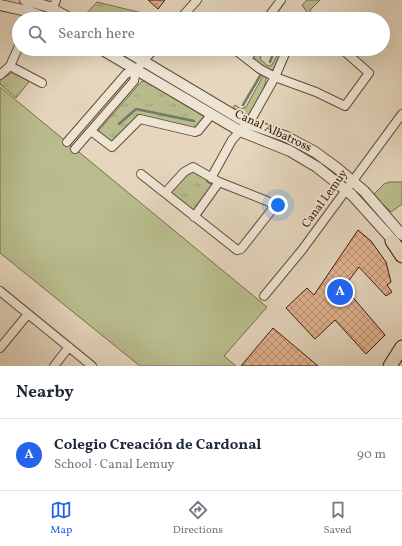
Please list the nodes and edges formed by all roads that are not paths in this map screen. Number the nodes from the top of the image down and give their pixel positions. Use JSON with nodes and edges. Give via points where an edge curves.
{"nodes":[{"id":1,"x":197,"y":0,"type":"edge"},
{"id":2,"x":281,"y":0,"type":"edge"},
{"id":3,"x":54,"y":4,"type":"edge"},
{"id":4,"x":0,"y":5,"type":"edge"},
{"id":5,"x":27,"y":8,"type":"edge"},
{"id":6,"x":63,"y":12,"type":"edge"},
{"id":7,"x":186,"y":12,"type":"edge"},
{"id":8,"x":272,"y":12,"type":"edge"},
{"id":9,"x":14,"y":56,"type":"edge"},
{"id":10,"x":113,"y":56,"type":"edge"},
{"id":11,"x":135,"y":56,"type":"edge"},
{"id":12,"x":148,"y":56,"type":"edge"},
{"id":13,"x":244,"y":56,"type":"edge"},
{"id":14,"x":284,"y":56,"type":"edge"},
{"id":15,"x":350,"y":56,"type":"edge"},
{"id":16,"x":247,"y":58,"type":"joint"},
{"id":17,"x":143,"y":61,"type":"junction"},
{"id":18,"x":10,"y":66,"type":"junction"},
{"id":19,"x":136,"y":70,"type":"junction"},
{"id":20,"x":0,"y":75,"type":"edge"},
{"id":21,"x":275,"y":77,"type":"junction"},
{"id":22,"x":42,"y":83,"type":"dead end"},
{"id":23,"x":402,"y":114,"type":"edge"},
{"id":24,"x":211,"y":115,"type":"junction"},
{"id":25,"x":247,"y":123,"type":"junction"},
{"id":26,"x":92,"y":131,"type":"junction"},
{"id":27,"x":240,"y":131,"type":"junction"},
{"id":28,"x":67,"y":142,"type":"dead end"},
{"id":29,"x":75,"y":149,"type":"dead end"},
{"id":30,"x":141,"y":174,"type":"dead end"},
{"id":31,"x":211,"y":178,"type":"junction"},
{"id":32,"x":353,"y":181,"type":"junction"},
{"id":33,"x":220,"y":182,"type":"junction"},
{"id":34,"x":346,"y":190,"type":"junction"},
{"id":35,"x":165,"y":193,"type":"junction"},
{"id":36,"x":194,"y":217,"type":"junction"},
{"id":37,"x":397,"y":238,"type":"edge"},
{"id":38,"x":402,"y":250,"type":"edge"},
{"id":39,"x":402,"y":256,"type":"edge"},
{"id":40,"x":0,"y":291,"type":"edge"},
{"id":41,"x":264,"y":296,"type":"dead end"},
{"id":42,"x":28,"y":314,"type":"junction"},
{"id":43,"x":69,"y":347,"type":"junction"},
{"id":44,"x":402,"y":347,"type":"edge"},
{"id":45,"x":0,"y":348,"type":"edge"},
{"id":46,"x":402,"y":359,"type":"edge"},
{"id":47,"x":54,"y":366,"type":"edge"},
{"id":48,"x":92,"y":366,"type":"edge"},
{"id":49,"x":390,"y":366,"type":"edge"},
{"id":50,"x":396,"y":366,"type":"edge"}],
"edges":[{"from":1,"to":7,"type":"street"},
{"from":2,"to":8,"type":"street"},
{"from":3,"to":5,"type":"street"},
{"from":3,"to":6,"type":"street"},
{"from":4,"to":5,"type":"street"},
{"from":9,"to":18,"type":"street"},
{"from":10,"to":19,"type":"street","name":"Canal Albatross"},
{"from":11,"to":17,"type":"street","name":"Canal Albatross"},
{"from":12,"to":17,"type":"street"},
{"from":13,"to":16,"type":"street"},
{"from":14,"to":21,"type":"street"},
{"from":15,"to":21,"type":"street","via":[[369,73],[345,106]]},
{"from":16,"to":21,"type":"street"},
{"from":17,"to":19,"type":"street"},
{"from":17,"to":25,"type":"street","name":"Canal Albatross"},
{"from":18,"to":20,"type":"street"},
{"from":18,"to":22,"type":"street"},
{"from":19,"to":24,"type":"street","name":"Canal Albatross"},
{"from":19,"to":26,"type":"street","via":[[134,81]]},
{"from":19,"to":28,"type":"street","via":[[126,74]]},
{"from":21,"to":25,"type":"street"},
{"from":23,"to":32,"type":"street","name":"Canal Lemuy"},
{"from":24,"to":26,"type":"street","via":[[195,132],[140,119],[112,147]]},
{"from":24,"to":27,"type":"street","name":"Canal Albatross"},
{"from":25,"to":27,"type":"street"},
{"from":25,"to":32,"type":"street","name":"Canal Albatross","via":[[305,146]]},
{"from":26,"to":29,"type":"street"},
{"from":27,"to":31,"type":"street","via":[[232,140]]},
{"from":27,"to":34,"type":"street","name":"Canal Albatross","via":[[302,157]]},
{"from":30,"to":35,"type":"street"},
{"from":31,"to":33,"type":"street"},
{"from":31,"to":35,"type":"street","via":[[191,167]]},
{"from":32,"to":34,"type":"street","name":"Canal Lemuy"},
{"from":32,"to":37,"type":"street","name":"Canal Albatross"},
{"from":33,"to":36,"type":"street"},
{"from":33,"to":36,"type":"street","via":[[273,204],[273,209],[239,250]]},
{"from":34,"to":37,"type":"street","name":"Canal Albatross"},
{"from":34,"to":41,"type":"street","name":"Canal Lemuy"},
{"from":35,"to":36,"type":"street"},
{"from":37,"to":38,"type":"street","name":"Canal Albatross"},
{"from":37,"to":39,"type":"main road"},
{"from":40,"to":42,"type":"street"},
{"from":42,"to":43,"type":"street"},
{"from":42,"to":45,"type":"street"},
{"from":43,"to":47,"type":"street"},
{"from":43,"to":48,"type":"street"},
{"from":44,"to":49,"type":"main road"},
{"from":46,"to":50,"type":"main road"}]}
